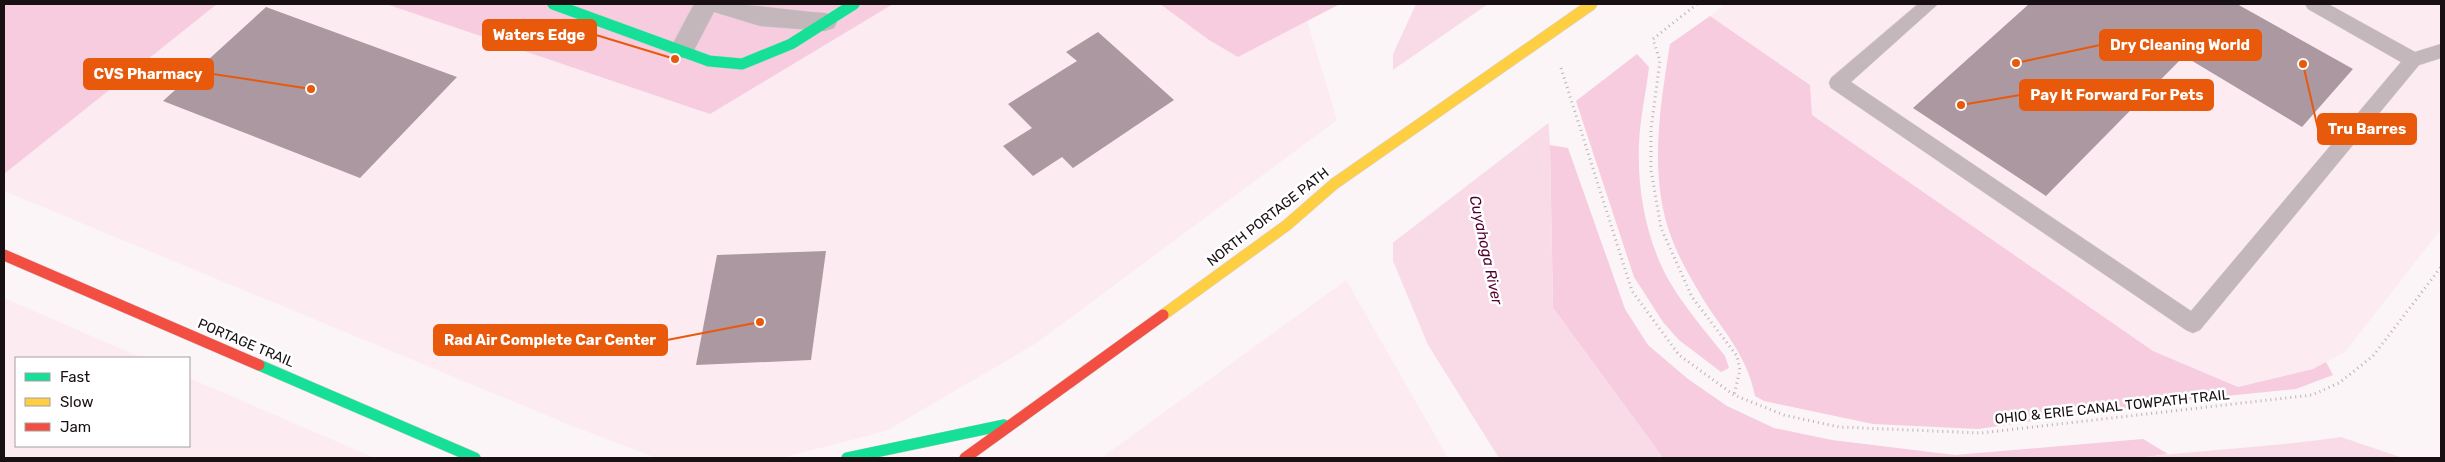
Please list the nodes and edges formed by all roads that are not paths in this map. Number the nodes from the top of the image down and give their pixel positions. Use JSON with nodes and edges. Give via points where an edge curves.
{"nodes":[{"id":1,"x":553,"y":4,"type":"edge"},
{"id":2,"x":706,"y":4,"type":"edge"},
{"id":3,"x":719,"y":4,"type":"edge"},
{"id":4,"x":854,"y":4,"type":"edge"},
{"id":5,"x":1592,"y":4,"type":"edge"},
{"id":6,"x":1928,"y":4,"type":"edge"},
{"id":7,"x":2314,"y":4,"type":"edge"},
{"id":8,"x":824,"y":22,"type":"junction"},
{"id":9,"x":682,"y":49,"type":"junction"},
{"id":10,"x":2441,"y":51,"type":"edge"},
{"id":11,"x":2413,"y":60,"type":"junction"},
{"id":12,"x":4,"y":255,"type":"edge"},
{"id":13,"x":1017,"y":422,"type":"junction"},
{"id":14,"x":474,"y":458,"type":"edge"},
{"id":15,"x":486,"y":458,"type":"edge"},
{"id":16,"x":847,"y":458,"type":"edge"},
{"id":17,"x":965,"y":458,"type":"edge"}],
"edges":[{"from":1,"to":9,"type":"main road"},
{"from":2,"to":9,"type":"street"},
{"from":3,"to":8,"type":"street","via":[[760,18]]},
{"from":4,"to":8,"type":"main road"},
{"from":5,"to":13,"type":"main road","name":"NORTH PORTAGE PATH","bridge":true,"via":[[1334,184],[1287,225]]},
{"from":6,"to":11,"type":"lane","via":[[1838,83],[2193,324]]},
{"from":7,"to":11,"type":"lane"},
{"from":8,"to":9,"type":"main road","via":[[791,44],[742,64],[709,61]]},
{"from":10,"to":11,"type":"lane"},
{"from":12,"to":14,"type":"main road","name":"PORTAGE TRAIL"},
{"from":13,"to":16,"type":"main road"},
{"from":13,"to":17,"type":"main road","name":"NORTH PORTAGE PATH"},
{"from":14,"to":15,"type":"main road","name":"PORTAGE TRAIL"}]}
